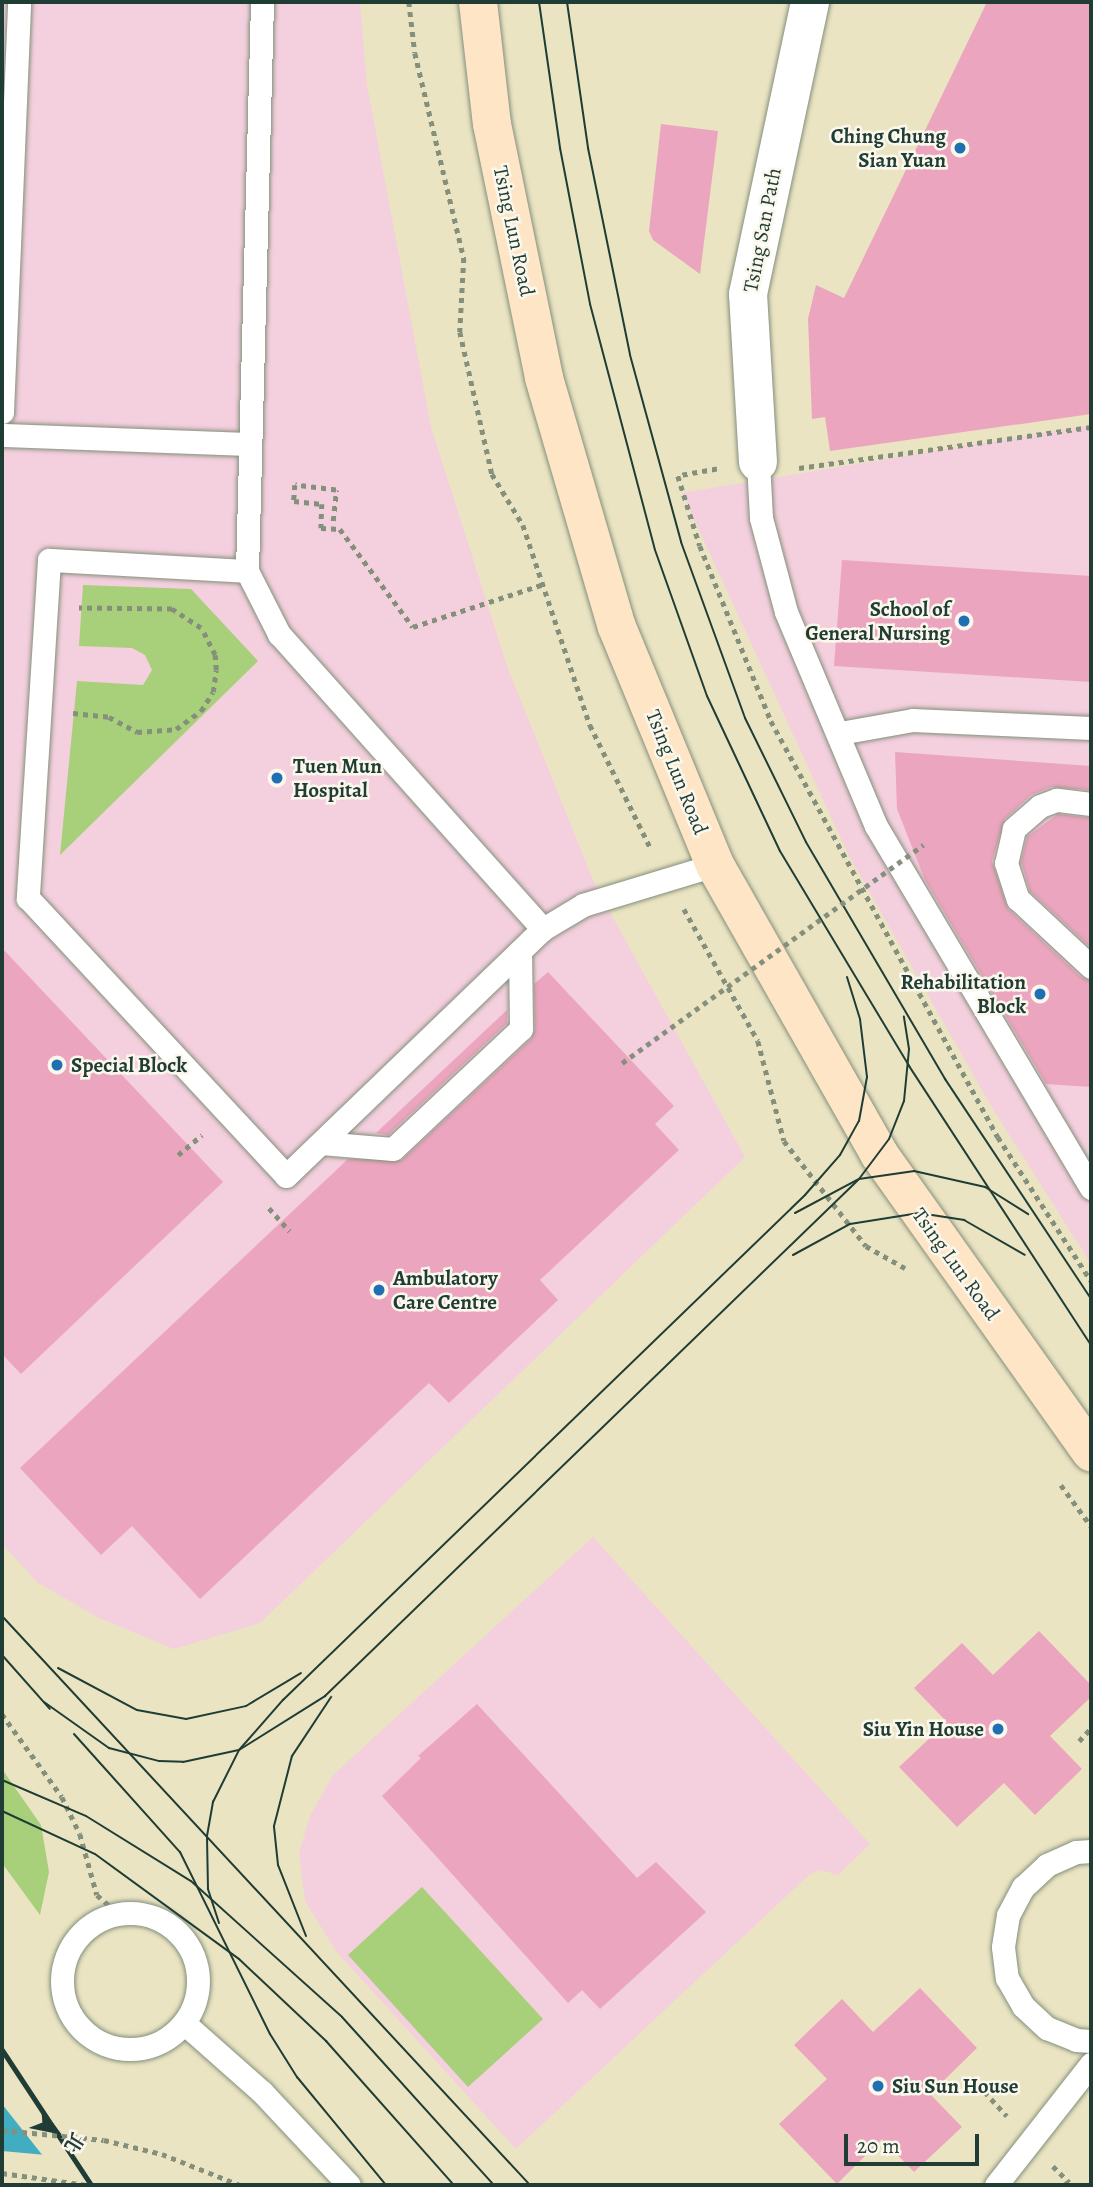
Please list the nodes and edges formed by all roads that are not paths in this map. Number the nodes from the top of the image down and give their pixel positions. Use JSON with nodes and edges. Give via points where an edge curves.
{"nodes":[{"id":1,"x":19,"y":2,"type":"edge"},
{"id":2,"x":262,"y":2,"type":"edge"},
{"id":3,"x":478,"y":2,"type":"edge"},
{"id":4,"x":810,"y":2,"type":"edge"},
{"id":5,"x":2,"y":412,"type":"edge"},
{"id":6,"x":2,"y":435,"type":"edge"},
{"id":7,"x":250,"y":444,"type":"junction"},
{"id":8,"x":758,"y":462,"type":"joint"},
{"id":9,"x":247,"y":571,"type":"junction"},
{"id":10,"x":1091,"y":728,"type":"edge"},
{"id":11,"x":840,"y":733,"type":"junction"},
{"id":12,"x":1091,"y":804,"type":"edge"},
{"id":13,"x":715,"y":865,"type":"junction"},
{"id":14,"x":543,"y":929,"type":"junction"},
{"id":15,"x":520,"y":950,"type":"junction"},
{"id":16,"x":1091,"y":967,"type":"edge"},
{"id":17,"x":321,"y":1143,"type":"junction"},
{"id":18,"x":1091,"y":1188,"type":"edge"},
{"id":19,"x":1091,"y":1452,"type":"edge"},
{"id":20,"x":1091,"y":1852,"type":"edge"},
{"id":21,"x":184,"y":2023,"type":"junction"},
{"id":22,"x":1091,"y":2041,"type":"edge"},
{"id":23,"x":1091,"y":2064,"type":"edge"},
{"id":24,"x":349,"y":2185,"type":"edge"},
{"id":25,"x":996,"y":2185,"type":"edge"}],
"edges":[{"from":1,"to":5,"type":"lane"},
{"from":2,"to":7,"type":"lane"},
{"from":3,"to":13,"type":"street","name":"Tsing Lun Road","via":[[492,124],[544,378],[617,627]]},
{"from":4,"to":8,"type":"street","name":"Tsing San Path","via":[[748,293]]},
{"from":6,"to":7,"type":"lane"},
{"from":7,"to":9,"type":"lane"},
{"from":8,"to":11,"type":"lane","via":[[761,518],[786,612]]},
{"from":9,"to":14,"type":"lane","via":[[279,634]]},
{"from":9,"to":17,"type":"lane","via":[[49,560],[28,898],[286,1176]]},
{"from":10,"to":11,"type":"lane","via":[[913,720]]},
{"from":11,"to":18,"type":"lane","via":[[876,826]]},
{"from":12,"to":16,"type":"lane","via":[[1066,800],[1040,806],[1014,829],[1006,863],[1018,899]]},
{"from":13,"to":14,"type":"lane","via":[[583,905]]},
{"from":13,"to":19,"type":"street","name":"Tsing Lun Road","via":[[879,1154]]},
{"from":14,"to":15,"type":"lane"},
{"from":15,"to":17,"type":"lane"},
{"from":15,"to":17,"type":"lane","via":[[522,1029],[393,1149]]},
{"from":20,"to":22,"type":"lane","via":[[1076,1852],[1047,1865],[1023,1886],[1008,1915],[1003,1947],[1007,1978],[1023,2006],[1047,2028]]},
{"from":21,"to":21,"type":"lane","via":[[168,2039],[148,2048],[125,2050],[103,2045],[84,2033],[70,2015],[63,1971],[83,1932],[119,1914],[147,1914],[167,1923],[196,1959],[200,1981]]},
{"from":21,"to":24,"type":"lane","via":[[262,2092]]},
{"from":23,"to":25,"type":"lane"}]}
